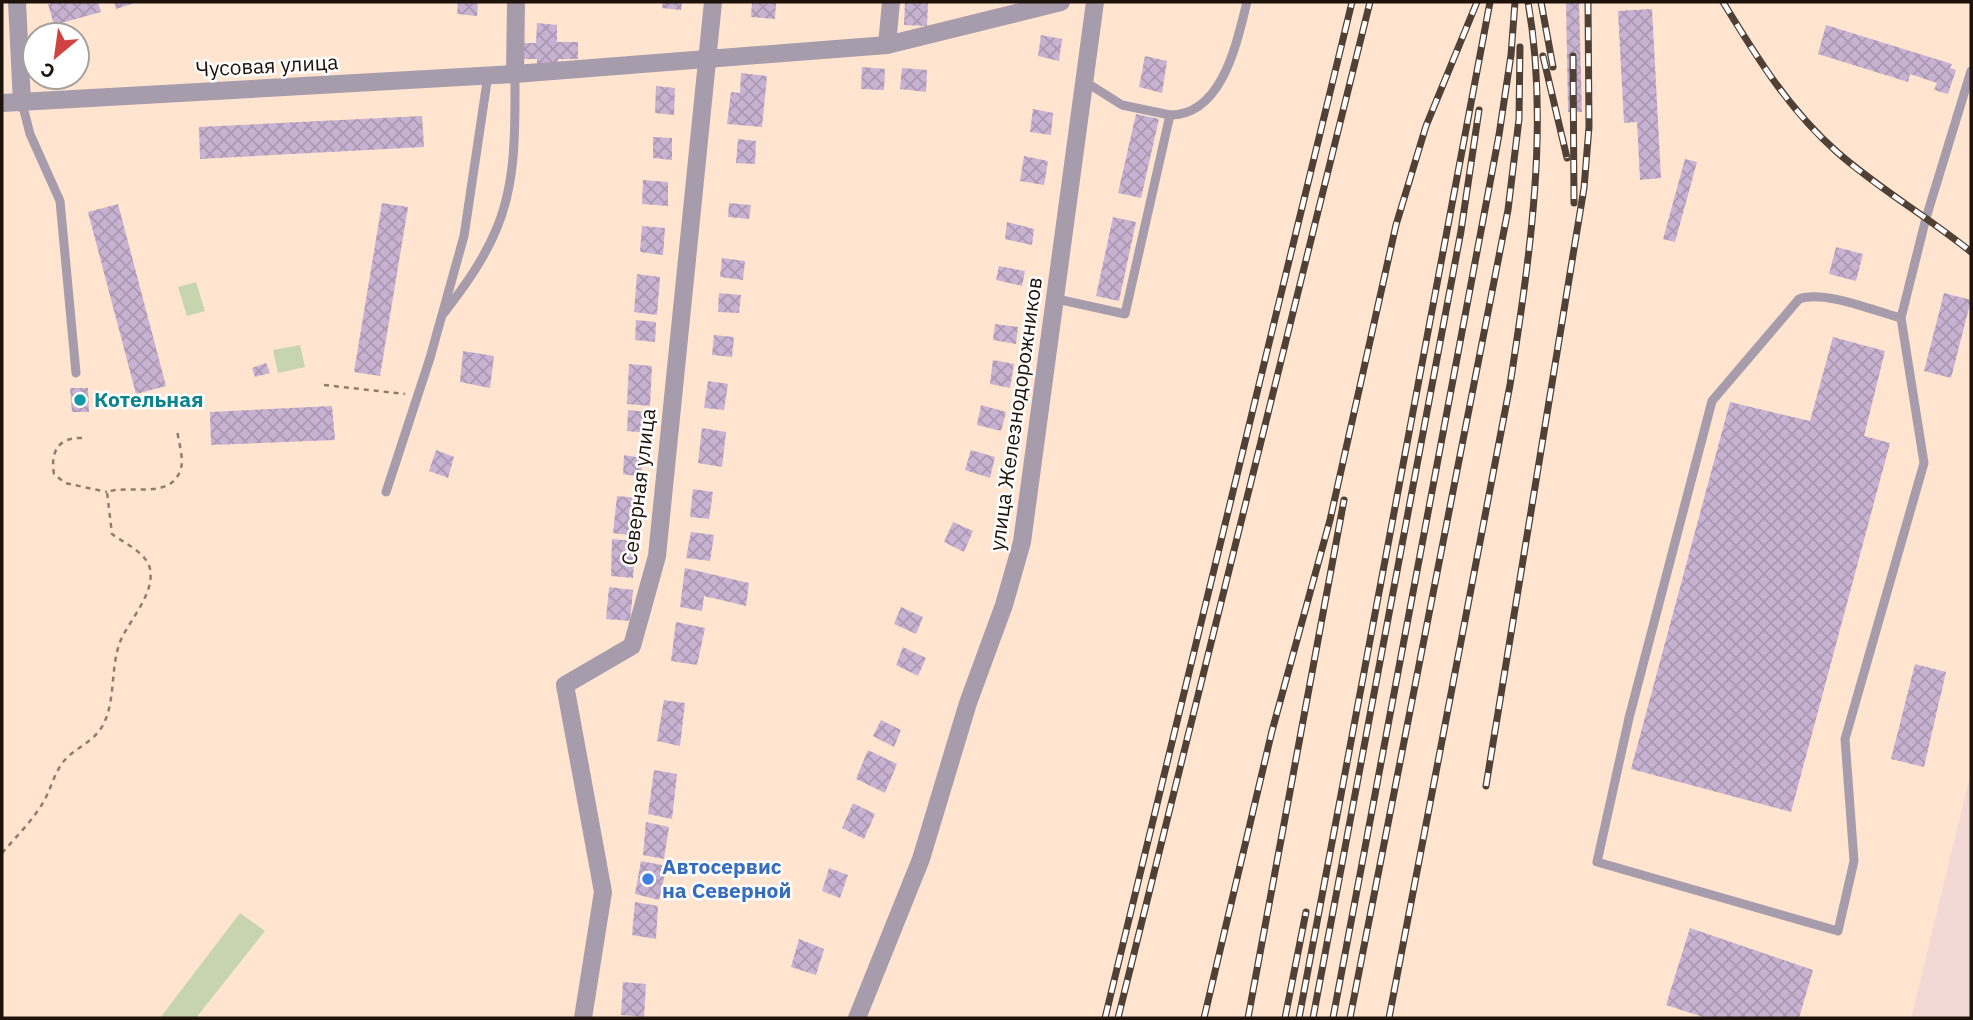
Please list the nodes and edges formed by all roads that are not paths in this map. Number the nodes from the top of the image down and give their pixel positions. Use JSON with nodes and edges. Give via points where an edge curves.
{"nodes":[{"id":1,"x":17,"y":2,"type":"edge"},
{"id":2,"x":516,"y":2,"type":"edge"},
{"id":3,"x":713,"y":2,"type":"edge"},
{"id":4,"x":891,"y":2,"type":"edge"},
{"id":5,"x":1061,"y":2,"type":"edge"},
{"id":6,"x":1095,"y":2,"type":"edge"},
{"id":7,"x":1247,"y":2,"type":"edge"},
{"id":8,"x":887,"y":46,"type":"junction"},
{"id":9,"x":707,"y":58,"type":"junction"},
{"id":10,"x":1971,"y":71,"type":"edge"},
{"id":11,"x":515,"y":74,"type":"junction"},
{"id":12,"x":488,"y":75,"type":"junction"},
{"id":13,"x":1084,"y":81,"type":"junction"},
{"id":14,"x":2,"y":103,"type":"edge"},
{"id":15,"x":22,"y":103,"type":"junction"},
{"id":16,"x":1170,"y":115,"type":"junction"},
{"id":17,"x":1057,"y":299,"type":"junction"},
{"id":18,"x":441,"y":317,"type":"junction"},
{"id":19,"x":1900,"y":318,"type":"junction"},
{"id":20,"x":76,"y":373,"type":"dead end"},
{"id":21,"x":386,"y":492,"type":"dead end"},
{"id":22,"x":583,"y":1018,"type":"edge"},
{"id":23,"x":858,"y":1018,"type":"edge"}],
"edges":[{"from":1,"to":15,"type":"street"},
{"from":2,"to":11,"type":"street"},
{"from":3,"to":9,"type":"street","name":"Северная улица"},
{"from":4,"to":8,"type":"street"},
{"from":5,"to":8,"type":"street","name":"Чусовая улица"},
{"from":6,"to":13,"type":"street","name":"улица Железнодорожников"},
{"from":7,"to":16,"type":"lane","via":[[1221,81],[1190,110]]},
{"from":8,"to":9,"type":"street","name":"Чусовая улица"},
{"from":9,"to":11,"type":"street","name":"Чусовая улица"},
{"from":9,"to":22,"type":"street","name":"Северная улица","via":[[657,556],[632,646],[565,685],[603,892]]},
{"from":10,"to":19,"type":"lane"},
{"from":11,"to":12,"type":"street","name":"Чусовая улица"},
{"from":11,"to":18,"type":"lane","via":[[515,138],[498,228],[478,267]]},
{"from":12,"to":15,"type":"street","name":"Чусовая улица"},
{"from":12,"to":18,"type":"lane","via":[[464,236]]},
{"from":13,"to":16,"type":"lane","via":[[1122,105]]},
{"from":13,"to":17,"type":"street","name":"улица Железнодорожников"},
{"from":14,"to":15,"type":"street","name":"Чусовая улица"},
{"from":15,"to":20,"type":"lane","via":[[30,134],[60,201]]},
{"from":16,"to":17,"type":"lane","via":[[1125,314]]},
{"from":17,"to":23,"type":"street","name":"улица Железнодорожников","via":[[1027,519],[1015,572],[976,676],[921,859]]},
{"from":18,"to":21,"type":"lane"},
{"from":19,"to":19,"type":"lane","via":[[1823,297],[1799,299],[1712,401],[1629,718],[1597,862],[1838,931],[1854,861],[1845,739],[1924,463]]}]}
